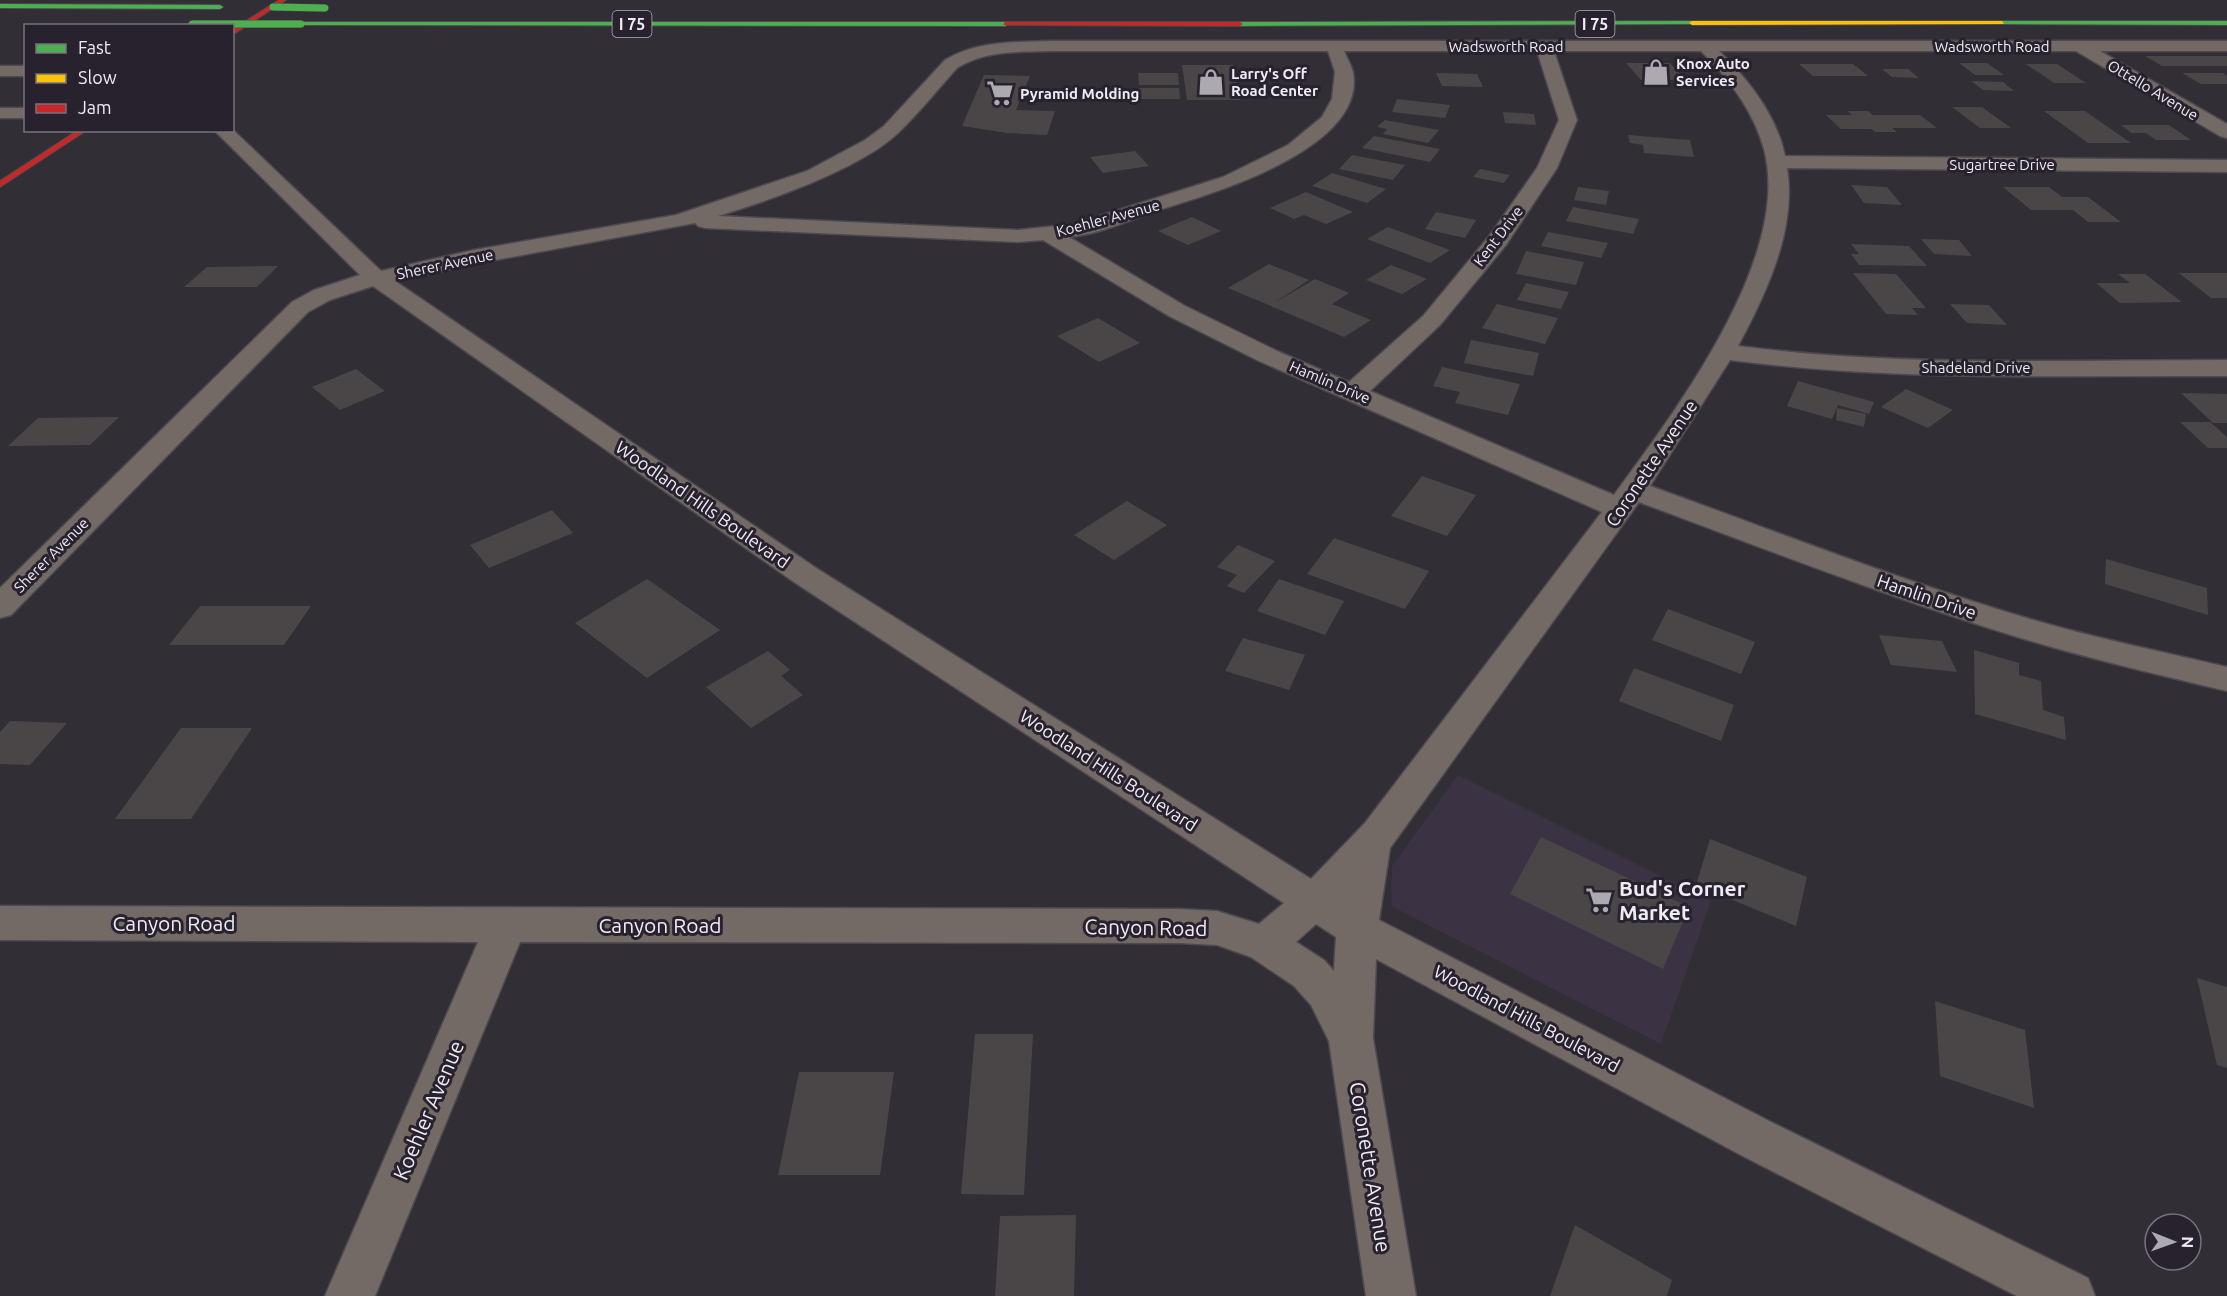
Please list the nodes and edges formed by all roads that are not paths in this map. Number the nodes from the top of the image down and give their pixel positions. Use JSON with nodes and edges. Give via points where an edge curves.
{"nodes":[{"id":1,"x":134,"y":0,"type":"edge"},
{"id":2,"x":283,"y":0,"type":"edge"},
{"id":3,"x":0,"y":6,"type":"edge"},
{"id":4,"x":232,"y":7,"type":"junction"},
{"id":5,"x":331,"y":8,"type":"dead end"},
{"id":6,"x":2227,"y":23,"type":"edge"},
{"id":7,"x":186,"y":24,"type":"dead end"},
{"id":8,"x":234,"y":32,"type":"edge"},
{"id":9,"x":1334,"y":46,"type":"junction"},
{"id":10,"x":1544,"y":46,"type":"junction"},
{"id":11,"x":1705,"y":46,"type":"junction"},
{"id":12,"x":2079,"y":46,"type":"junction"},
{"id":13,"x":2227,"y":46,"type":"edge"},
{"id":14,"x":966,"y":55,"type":"joint"},
{"id":15,"x":0,"y":71,"type":"edge"},
{"id":16,"x":24,"y":71,"type":"edge"},
{"id":17,"x":0,"y":113,"type":"edge"},
{"id":18,"x":24,"y":113,"type":"edge"},
{"id":19,"x":81,"y":132,"type":"edge"},
{"id":20,"x":225,"y":132,"type":"edge"},
{"id":21,"x":2227,"y":132,"type":"edge"},
{"id":22,"x":1777,"y":162,"type":"junction"},
{"id":23,"x":2227,"y":166,"type":"edge"},
{"id":24,"x":0,"y":185,"type":"edge"},
{"id":25,"x":679,"y":221,"type":"junction"},
{"id":26,"x":1050,"y":234,"type":"junction"},
{"id":27,"x":377,"y":279,"type":"junction"},
{"id":28,"x":1725,"y":352,"type":"junction"},
{"id":29,"x":2227,"y":368,"type":"edge"},
{"id":30,"x":1354,"y":392,"type":"junction"},
{"id":31,"x":1628,"y":499,"type":"junction"},
{"id":32,"x":0,"y":607,"type":"edge"},
{"id":33,"x":2227,"y":679,"type":"edge"},
{"id":34,"x":1371,"y":843,"type":"junction"},
{"id":35,"x":1314,"y":902,"type":"junction"},
{"id":36,"x":0,"y":923,"type":"edge"},
{"id":37,"x":506,"y":925,"type":"junction"},
{"id":38,"x":1357,"y":929,"type":"junction"},
{"id":39,"x":1265,"y":944,"type":"junction"},
{"id":40,"x":1309,"y":974,"type":"joint"},
{"id":41,"x":1351,"y":1038,"type":"junction"},
{"id":42,"x":350,"y":1296,"type":"edge"},
{"id":43,"x":1391,"y":1296,"type":"edge"},
{"id":44,"x":2070,"y":1296,"type":"edge"}],
"edges":[{"from":1,"to":4,"type":"main road"},
{"from":2,"to":8,"type":"main road"},
{"from":3,"to":4,"type":"main road"},
{"from":4,"to":5,"type":"main road","bridge":true},
{"from":6,"to":7,"type":"main road","number":"I 75","bridge":true},
{"from":9,"to":10,"type":"street","name":"Wadsworth Road"},
{"from":9,"to":14,"type":"street","name":"Wadsworth Road","via":[[1051,46],[998,48]]},
{"from":9,"to":26,"type":"street","name":"Koehler Avenue","via":[[1344,72],[1341,99],[1329,120],[1295,149],[1230,181],[1077,230]]},
{"from":10,"to":11,"type":"street","name":"Wadsworth Road"},
{"from":10,"to":30,"type":"street","name":"Kent Drive","via":[[1568,120],[1546,168],[1498,240],[1432,320]]},
{"from":11,"to":12,"type":"street","name":"Wadsworth Road"},
{"from":11,"to":22,"type":"street","name":"Coronette Avenue","via":[[1747,92]]},
{"from":12,"to":13,"type":"street","name":"Wadsworth Road"},
{"from":12,"to":21,"type":"street","name":"Ottello Avenue"},
{"from":14,"to":25,"type":"street","name":"Sherer Avenue","via":[[951,63],[891,130],[852,157],[772,191]]},
{"from":15,"to":16,"type":"street"},
{"from":17,"to":18,"type":"street"},
{"from":19,"to":24,"type":"main road"},
{"from":20,"to":27,"type":"street","name":"Woodland Hills Boulevard"},
{"from":22,"to":23,"type":"street","name":"Sugartree Drive"},
{"from":22,"to":28,"type":"street","name":"Coronette Avenue","via":[[1778,193],[1768,250],[1744,315]]},
{"from":25,"to":26,"type":"street","name":"Koehler Avenue","via":[[1018,236]]},
{"from":25,"to":27,"type":"street","name":"Sherer Avenue","via":[[474,257]]},
{"from":26,"to":30,"type":"street","name":"Hamlin Drive","via":[[1177,311],[1268,356]]},
{"from":27,"to":32,"type":"street","name":"Sherer Avenue","via":[[331,291],[300,307]]},
{"from":27,"to":35,"type":"street","name":"Woodland Hills Boulevard","via":[[805,575]]},
{"from":28,"to":29,"type":"street","name":"Shadeland Drive","via":[[1877,367]]},
{"from":28,"to":31,"type":"street","name":"Coronette Avenue"},
{"from":30,"to":31,"type":"street","name":"Hamlin Drive"},
{"from":31,"to":33,"type":"street","name":"Hamlin Drive","via":[[2000,621]]},
{"from":31,"to":34,"type":"street","name":"Coronette Avenue"},
{"from":34,"to":35,"type":"street","name":"Coronette Avenue"},
{"from":34,"to":38,"type":"street","name":"Coronette Avenue"},
{"from":35,"to":38,"type":"street","name":"Woodland Hills Boulevard"},
{"from":35,"to":39,"type":"street","name":"Coronette Avenue"},
{"from":36,"to":37,"type":"street","name":"Canyon Road"},
{"from":37,"to":39,"type":"street","name":"Canyon Road","via":[[1179,926],[1217,928]]},
{"from":37,"to":42,"type":"street","name":"Koehler Avenue"},
{"from":38,"to":41,"type":"street","name":"Coronette Avenue"},
{"from":38,"to":44,"type":"street","name":"Woodland Hills Boulevard","via":[[1755,1138]]},
{"from":39,"to":40,"type":"street","name":"Canyon Road"},
{"from":40,"to":41,"type":"street","name":"Coronette Avenue","via":[[1326,992]]},
{"from":41,"to":43,"type":"street","name":"Coronette Avenue"}]}
